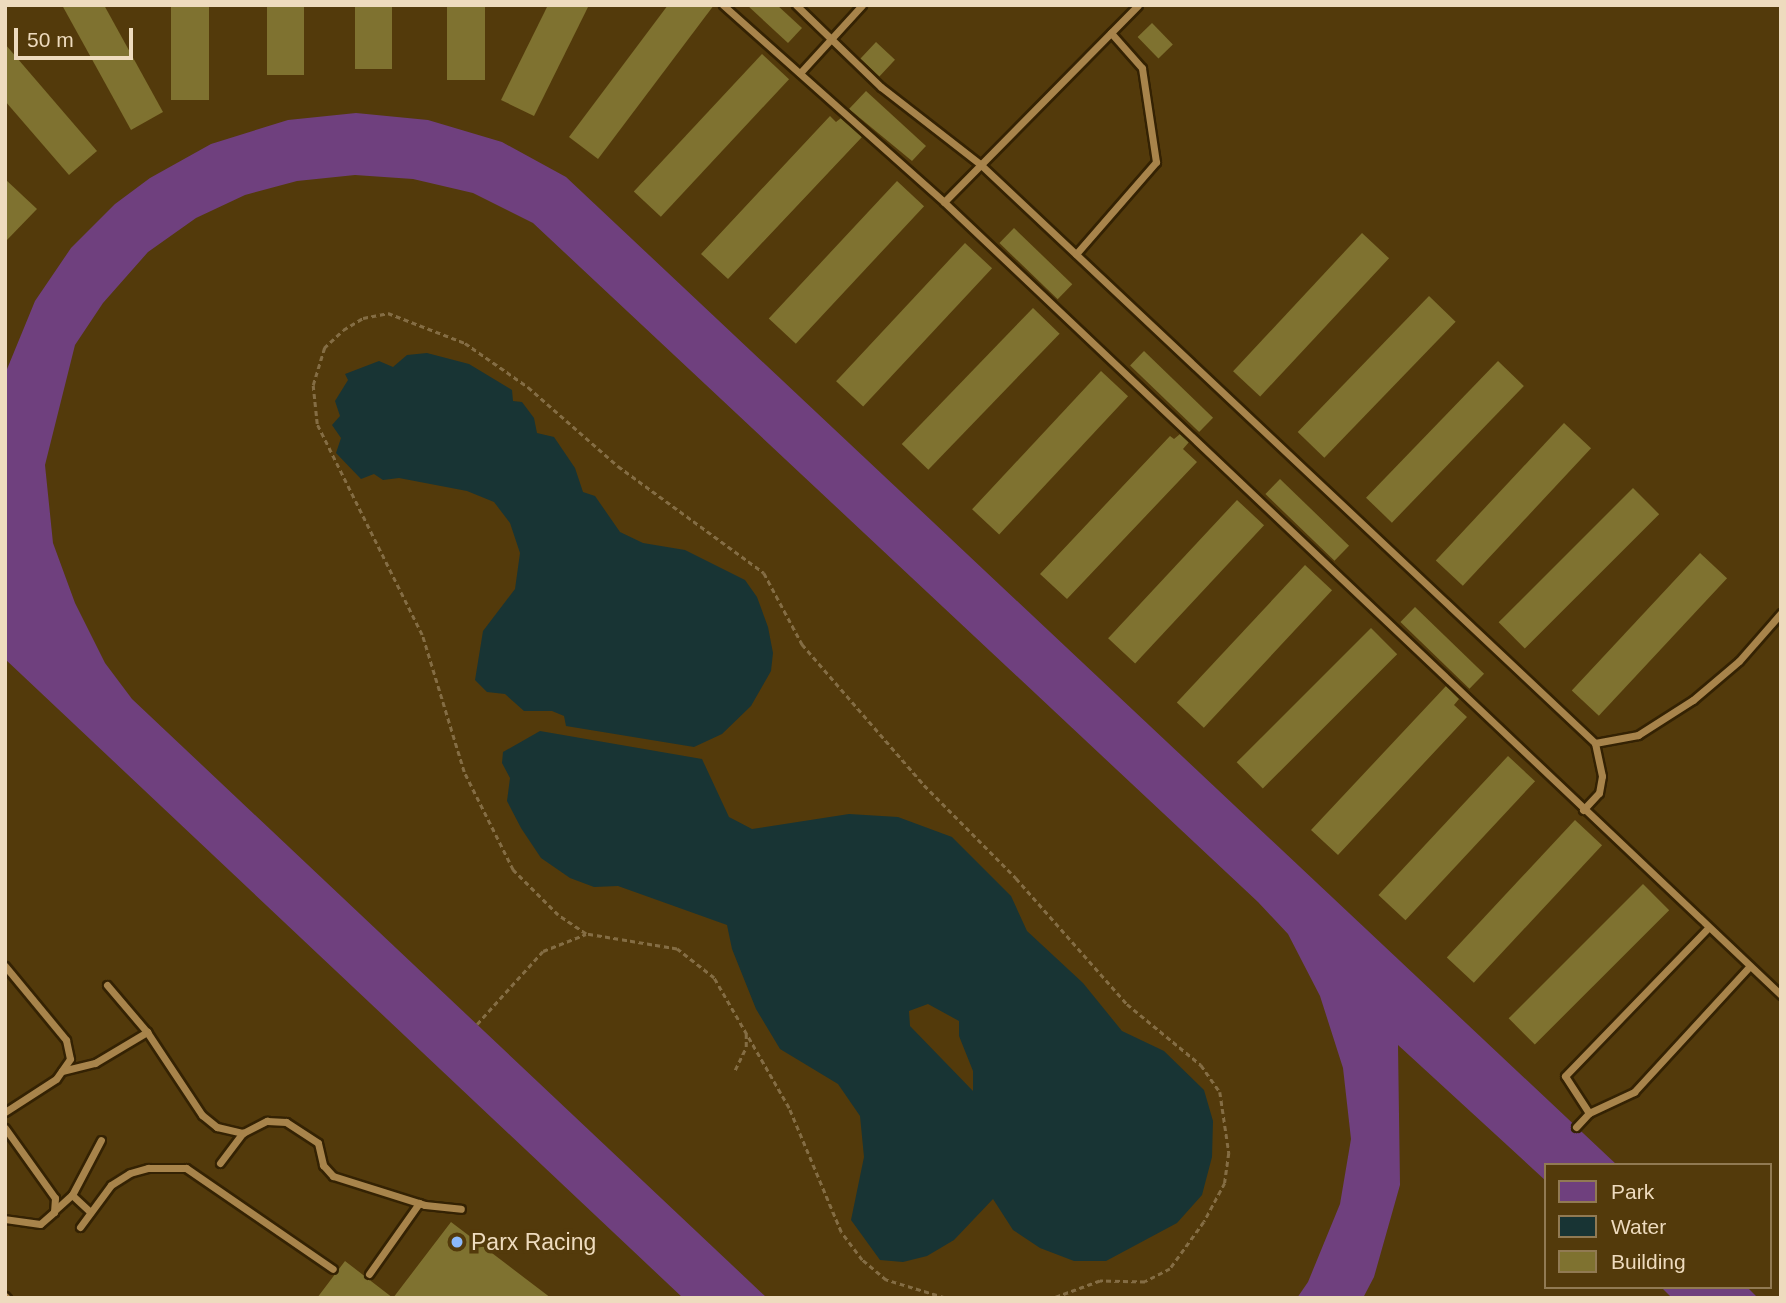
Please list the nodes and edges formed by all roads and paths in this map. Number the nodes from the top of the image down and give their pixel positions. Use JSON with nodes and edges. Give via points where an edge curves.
{"nodes":[{"id":1,"x":723,"y":5,"type":"edge"},
{"id":2,"x":796,"y":5,"type":"edge"},
{"id":3,"x":862,"y":5,"type":"edge"},
{"id":4,"x":1138,"y":5,"type":"edge"},
{"id":5,"x":1111,"y":33,"type":"junction"},
{"id":6,"x":832,"y":37,"type":"junction"},
{"id":7,"x":800,"y":73,"type":"junction"},
{"id":8,"x":980,"y":164,"type":"junction"},
{"id":9,"x":944,"y":202,"type":"junction"},
{"id":10,"x":1076,"y":254,"type":"junction"},
{"id":11,"x":1781,"y":613,"type":"edge"},
{"id":12,"x":1595,"y":743,"type":"junction"},
{"id":13,"x":1584,"y":810,"type":"junction"},
{"id":14,"x":1708,"y":928,"type":"junction"},
{"id":15,"x":586,"y":934,"type":"junction"},
{"id":16,"x":5,"y":966,"type":"edge"},
{"id":17,"x":1750,"y":966,"type":"junction"},
{"id":18,"x":107,"y":985,"type":"dead end"},
{"id":19,"x":1781,"y":995,"type":"edge"},
{"id":20,"x":477,"y":1024,"type":"dead end"},
{"id":21,"x":746,"y":1030,"type":"junction"},
{"id":22,"x":147,"y":1032,"type":"junction"},
{"id":23,"x":735,"y":1070,"type":"dead end"},
{"id":24,"x":61,"y":1072,"type":"junction"},
{"id":25,"x":5,"y":1112,"type":"edge"},
{"id":26,"x":1589,"y":1113,"type":"junction"},
{"id":27,"x":1576,"y":1127,"type":"dead end"},
{"id":28,"x":5,"y":1128,"type":"edge"},
{"id":29,"x":243,"y":1133,"type":"junction"},
{"id":30,"x":101,"y":1140,"type":"dead end"},
{"id":31,"x":220,"y":1163,"type":"dead end"},
{"id":32,"x":72,"y":1195,"type":"junction"},
{"id":33,"x":419,"y":1203,"type":"junction"},
{"id":34,"x":461,"y":1209,"type":"dead end"},
{"id":35,"x":54,"y":1212,"type":"junction"},
{"id":36,"x":90,"y":1212,"type":"junction"},
{"id":37,"x":5,"y":1219,"type":"edge"},
{"id":38,"x":80,"y":1227,"type":"dead end"},
{"id":39,"x":333,"y":1269,"type":"dead end"},
{"id":40,"x":369,"y":1274,"type":"dead end"},
{"id":41,"x":946,"y":1298,"type":"edge"},
{"id":42,"x":1054,"y":1298,"type":"edge"}],
"edges":[{"from":1,"to":7,"type":"lane"},
{"from":2,"to":6,"type":"lane"},
{"from":3,"to":6,"type":"lane"},
{"from":4,"to":5,"type":"lane"},
{"from":5,"to":8,"type":"lane"},
{"from":5,"to":10,"type":"lane","via":[[1142,68],[1156,162]]},
{"from":6,"to":7,"type":"lane"},
{"from":6,"to":8,"type":"lane","via":[[881,88]]},
{"from":7,"to":9,"type":"lane"},
{"from":8,"to":9,"type":"lane"},
{"from":8,"to":10,"type":"lane"},
{"from":9,"to":13,"type":"lane"},
{"from":10,"to":12,"type":"lane"},
{"from":11,"to":12,"type":"lane","via":[[1739,661],[1693,701],[1638,734]]},
{"from":12,"to":13,"type":"lane","via":[[1602,776],[1599,793]]},
{"from":13,"to":14,"type":"lane"},
{"from":14,"to":17,"type":"lane"},
{"from":14,"to":26,"type":"lane","via":[[1565,1076]]},
{"from":15,"to":20,"type":"path","via":[[543,951]]},
{"from":15,"to":21,"type":"path","via":[[677,949],[714,978]]},
{"from":15,"to":42,"type":"path","via":[[558,915],[513,870],[488,827],[452,736],[422,635],[317,424],[313,385],[324,348],[363,318],[388,313],[465,343],[528,387],[618,466],[764,573],[802,644],[925,785],[1016,878],[1127,1004],[1201,1065],[1220,1093],[1228,1153],[1225,1183],[1204,1222],[1170,1269],[1145,1282],[1100,1281]]},
{"from":16,"to":24,"type":"lane","via":[[66,1040],[70,1059]]},
{"from":17,"to":19,"type":"lane"},
{"from":17,"to":26,"type":"lane","via":[[1634,1092]]},
{"from":18,"to":22,"type":"lane"},
{"from":21,"to":23,"type":"path","via":[[746,1047]]},
{"from":21,"to":41,"type":"path","via":[[789,1108],[841,1232],[862,1260],[886,1280]]},
{"from":22,"to":24,"type":"lane","via":[[95,1063]]},
{"from":22,"to":29,"type":"lane","via":[[202,1115],[217,1127]]},
{"from":24,"to":25,"type":"lane"},
{"from":26,"to":27,"type":"lane"},
{"from":28,"to":35,"type":"lane","via":[[55,1198]]},
{"from":29,"to":31,"type":"lane"},
{"from":29,"to":33,"type":"lane","via":[[267,1121],[286,1122],[318,1143],[323,1165],[333,1176]]},
{"from":30,"to":32,"type":"lane"},
{"from":32,"to":35,"type":"lane"},
{"from":32,"to":36,"type":"lane"},
{"from":33,"to":34,"type":"lane"},
{"from":33,"to":40,"type":"lane"},
{"from":35,"to":37,"type":"lane","via":[[40,1224]]},
{"from":36,"to":38,"type":"lane"},
{"from":36,"to":39,"type":"lane","via":[[111,1185],[130,1173],[186,1168]]}]}
